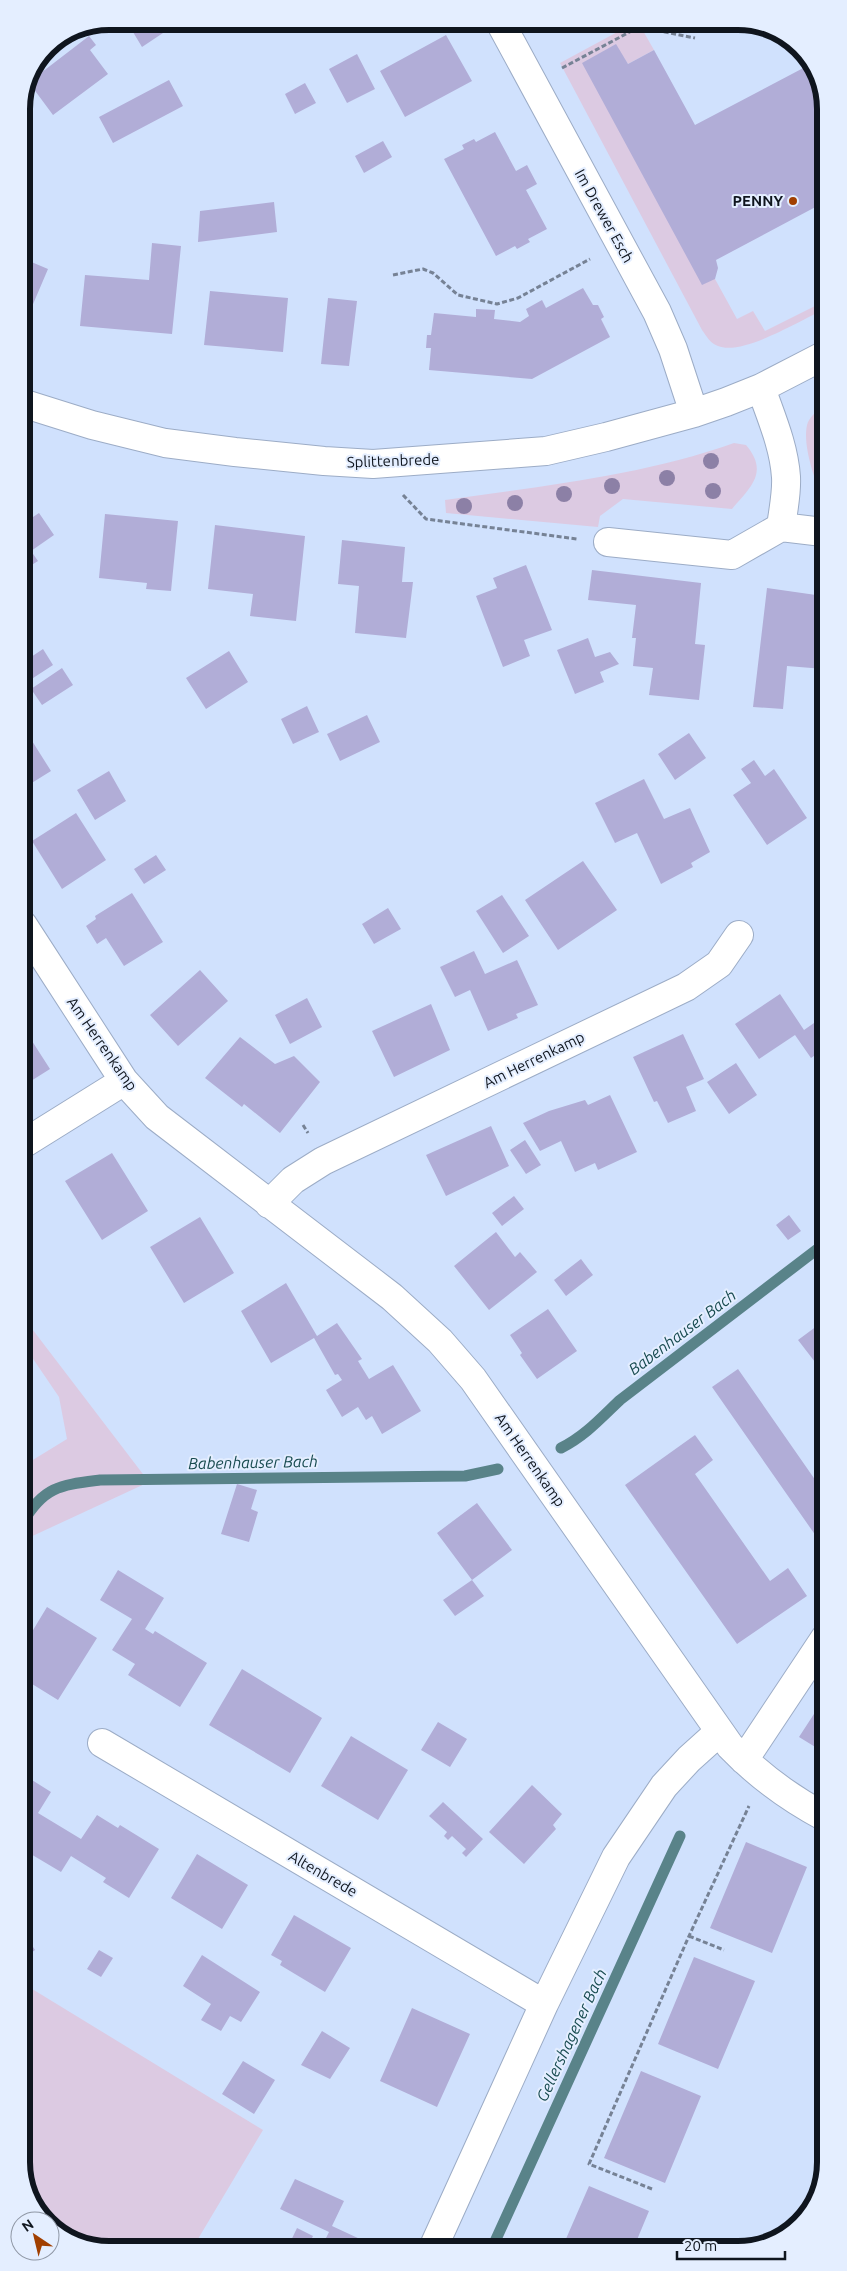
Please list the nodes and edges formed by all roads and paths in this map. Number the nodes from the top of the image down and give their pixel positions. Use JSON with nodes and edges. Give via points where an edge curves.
{"nodes":[{"id":1,"x":504,"y":30,"type":"edge"},
{"id":2,"x":633,"y":30,"type":"edge"},
{"id":3,"x":654,"y":30,"type":"edge"},
{"id":4,"x":695,"y":38,"type":"dead end"},
{"id":5,"x":532,"y":83,"type":"junction"},
{"id":6,"x":619,"y":242,"type":"junction"},
{"id":7,"x":393,"y":275,"type":"dead end"},
{"id":8,"x":817,"y":359,"type":"edge"},
{"id":9,"x":761,"y":388,"type":"junction"},
{"id":10,"x":30,"y":405,"type":"edge"},
{"id":11,"x":694,"y":413,"type":"junction"},
{"id":12,"x":373,"y":464,"type":"junction"},
{"id":13,"x":782,"y":527,"type":"junction"},
{"id":14,"x":817,"y":531,"type":"edge"},
{"id":15,"x":608,"y":542,"type":"joint"},
{"id":16,"x":739,"y":935,"type":"dead end"},
{"id":17,"x":30,"y":937,"type":"edge"},
{"id":18,"x":124,"y":1081,"type":"junction"},
{"id":19,"x":30,"y":1140,"type":"edge"},
{"id":20,"x":269,"y":1204,"type":"junction"},
{"id":21,"x":817,"y":1652,"type":"edge"},
{"id":22,"x":719,"y":1732,"type":"junction"},
{"id":23,"x":102,"y":1743,"type":"dead end"},
{"id":24,"x":753,"y":1768,"type":"junction"},
{"id":25,"x":817,"y":1812,"type":"edge"},
{"id":26,"x":689,"y":1936,"type":"junction"},
{"id":27,"x":724,"y":1950,"type":"dead end"},
{"id":28,"x":544,"y":2004,"type":"junction"},
{"id":29,"x":652,"y":2189,"type":"dead end"},
{"id":30,"x":436,"y":2241,"type":"edge"}],
"edges":[{"from":1,"to":5,"type":"street","name":"Im Drewer Esch"},
{"from":2,"to":5,"type":"path"},
{"from":3,"to":4,"type":"path"},
{"from":5,"to":6,"type":"street","name":"Im Drewer Esch"},
{"from":6,"to":7,"type":"path","via":[[532,292],[497,304],[458,295],[434,273],[423,270]]},
{"from":6,"to":11,"type":"street","name":"Im Drewer Esch","via":[[657,312]]},
{"from":8,"to":9,"type":"street","name":"Splittenbrede"},
{"from":9,"to":11,"type":"street","name":"Splittenbrede"},
{"from":9,"to":13,"type":"street","via":[[784,460],[786,479]]},
{"from":10,"to":12,"type":"street","name":"Splittenbrede","via":[[92,425],[165,443]]},
{"from":11,"to":12,"type":"street","name":"Splittenbrede","via":[[546,450]]},
{"from":12,"to":15,"type":"path","via":[[426,519]]},
{"from":13,"to":14,"type":"street"},
{"from":13,"to":15,"type":"street","via":[[732,554]]},
{"from":16,"to":20,"type":"street","name":"Am Herrenkamp","via":[[718,964],[686,987],[323,1161],[293,1180]]},
{"from":17,"to":18,"type":"street","name":"Am Herrenkamp"},
{"from":18,"to":19,"type":"street"},
{"from":18,"to":20,"type":"street","name":"Am Herrenkamp","via":[[158,1117]]},
{"from":20,"to":22,"type":"street","name":"Am Herrenkamp","via":[[392,1296],[440,1341],[473,1379]]},
{"from":21,"to":24,"type":"street"},
{"from":22,"to":24,"type":"street","name":"Am Herrenkamp"},
{"from":22,"to":28,"type":"street","via":[[664,1786],[625,1842]]},
{"from":23,"to":28,"type":"street","name":"Altenbrede"},
{"from":24,"to":25,"type":"street","name":"Am Herrenkamp","via":[[785,1794]]},
{"from":24,"to":26,"type":"path"},
{"from":26,"to":27,"type":"path"},
{"from":26,"to":29,"type":"path","via":[[589,2164]]},
{"from":28,"to":30,"type":"street"}]}
